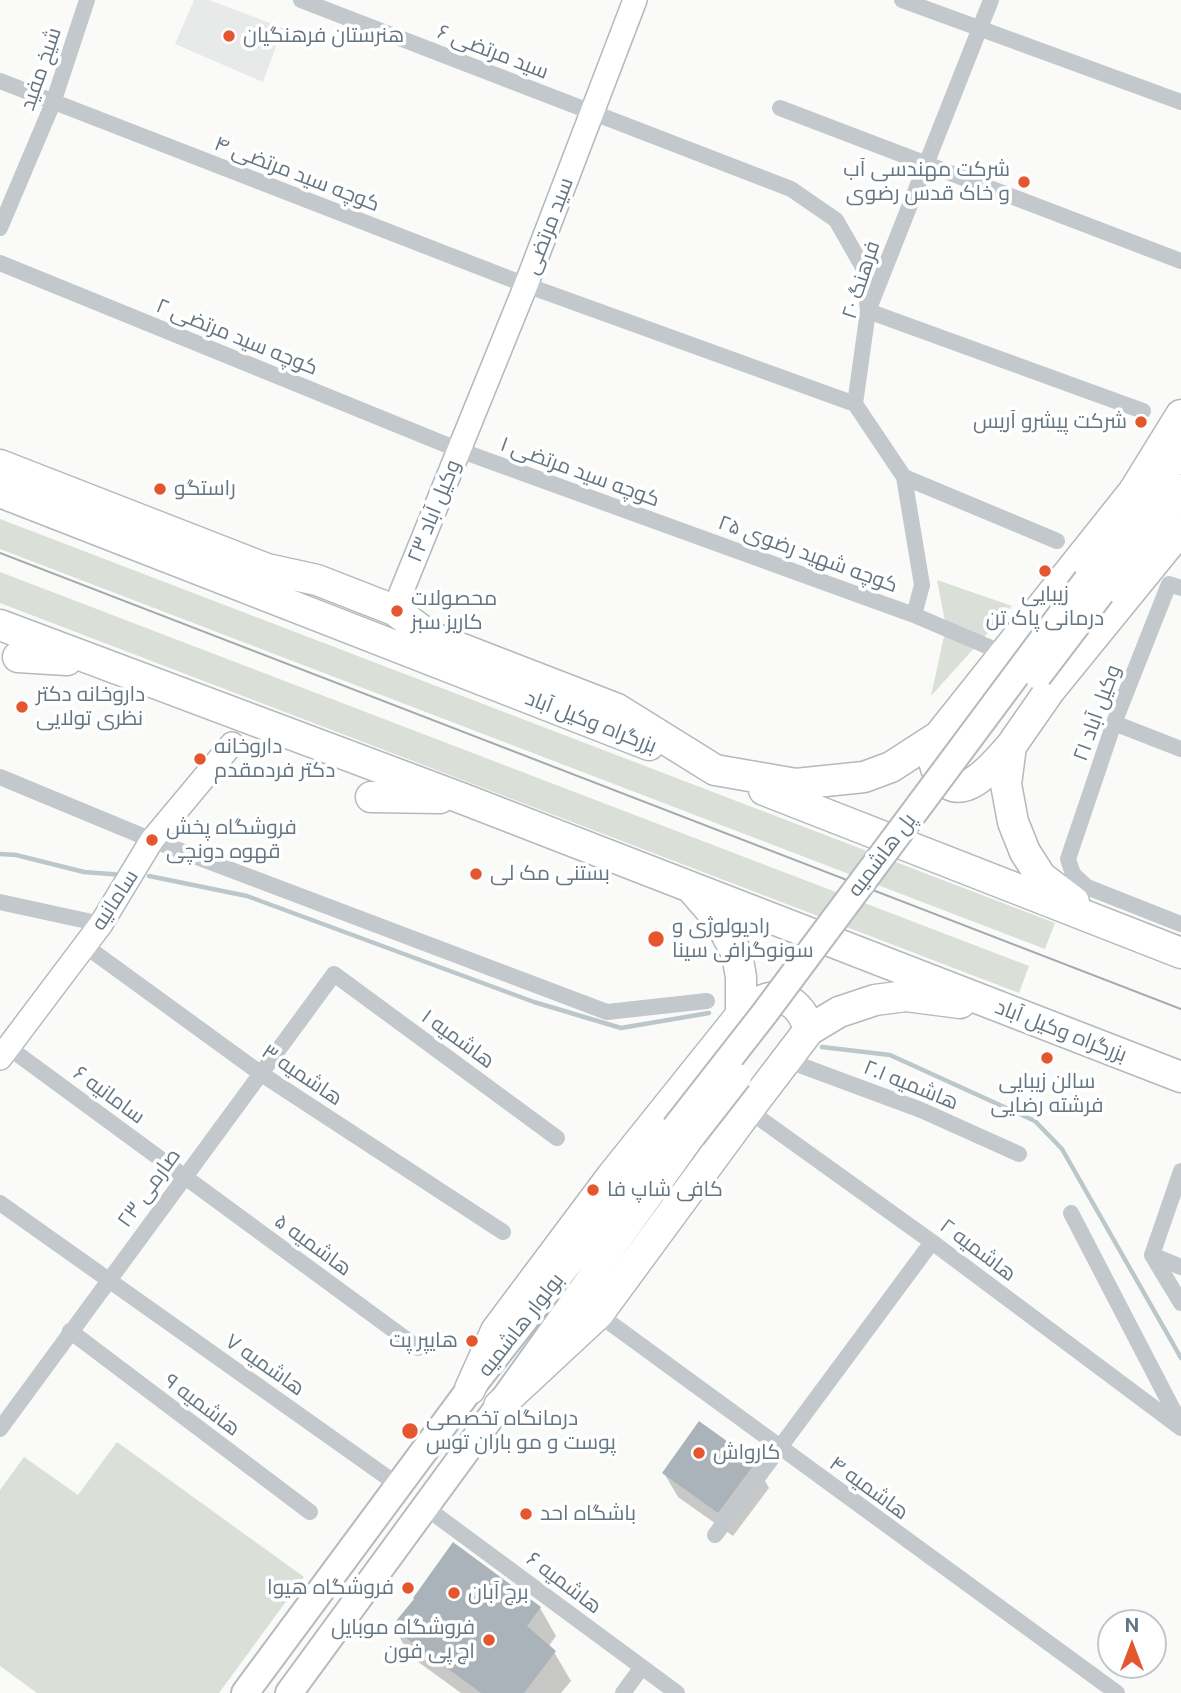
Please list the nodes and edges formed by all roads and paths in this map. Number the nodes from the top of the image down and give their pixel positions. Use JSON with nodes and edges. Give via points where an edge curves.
{"nodes":[{"id":1,"x":87,"y":0,"type":"edge"},
{"id":2,"x":300,"y":0,"type":"edge"},
{"id":3,"x":635,"y":0,"type":"edge"},
{"id":4,"x":902,"y":0,"type":"edge"},
{"id":5,"x":991,"y":0,"type":"edge"},
{"id":6,"x":980,"y":29,"type":"junction"},
{"id":7,"x":0,"y":82,"type":"edge"},
{"id":8,"x":1181,"y":102,"type":"edge"},
{"id":9,"x":53,"y":103,"type":"junction"},
{"id":10,"x":780,"y":108,"type":"dead end"},
{"id":11,"x":592,"y":113,"type":"junction"},
{"id":12,"x":926,"y":166,"type":"junction"},
{"id":13,"x":0,"y":228,"type":"edge"},
{"id":14,"x":1181,"y":261,"type":"edge"},
{"id":15,"x":0,"y":263,"type":"edge"},
{"id":16,"x":526,"y":285,"type":"junction"},
{"id":17,"x":868,"y":311,"type":"junction"},
{"id":18,"x":855,"y":404,"type":"junction"},
{"id":19,"x":1143,"y":411,"type":"dead end"},
{"id":20,"x":1181,"y":415,"type":"edge"},
{"id":21,"x":1181,"y":447,"type":"edge"},
{"id":22,"x":459,"y":450,"type":"junction"},
{"id":23,"x":0,"y":465,"type":"edge"},
{"id":24,"x":904,"y":477,"type":"junction"},
{"id":25,"x":1181,"y":488,"type":"edge"},
{"id":26,"x":0,"y":492,"type":"edge"},
{"id":27,"x":1181,"y":529,"type":"edge"},
{"id":28,"x":687,"y":533,"type":"joint"},
{"id":29,"x":1057,"y":541,"type":"dead end"},
{"id":30,"x":1175,"y":586,"type":"edge"},
{"id":31,"x":1094,"y":587,"type":"junction"},
{"id":32,"x":394,"y":610,"type":"junction"},
{"id":33,"x":914,"y":615,"type":"junction"},
{"id":34,"x":0,"y":625,"type":"edge"},
{"id":35,"x":1003,"y":653,"type":"junction"},
{"id":36,"x":18,"y":657,"type":"dead end"},
{"id":37,"x":97,"y":662,"type":"junction"},
{"id":38,"x":1114,"y":723,"type":"junction"},
{"id":39,"x":939,"y":736,"type":"junction"},
{"id":40,"x":232,"y":744,"type":"dead end"},
{"id":41,"x":1011,"y":746,"type":"junction"},
{"id":42,"x":1181,"y":749,"type":"edge"},
{"id":43,"x":715,"y":771,"type":"junction"},
{"id":44,"x":0,"y":777,"type":"edge"},
{"id":45,"x":371,"y":797,"type":"dead end"},
{"id":46,"x":461,"y":798,"type":"junction"},
{"id":47,"x":152,"y":840,"type":"junction"},
{"id":48,"x":691,"y":887,"type":"junction"},
{"id":49,"x":0,"y":902,"type":"edge"},
{"id":50,"x":1102,"y":923,"type":"junction"},
{"id":51,"x":101,"y":924,"type":"junction"},
{"id":52,"x":1181,"y":924,"type":"edge"},
{"id":53,"x":85,"y":945,"type":"junction"},
{"id":54,"x":1181,"y":953,"type":"edge"},
{"id":55,"x":334,"y":975,"type":"joint"},
{"id":56,"x":707,"y":1001,"type":"dead end"},
{"id":57,"x":1004,"y":1009,"type":"junction"},
{"id":58,"x":741,"y":1015,"type":"junction"},
{"id":59,"x":809,"y":1030,"type":"junction"},
{"id":60,"x":4,"y":1052,"type":"edge"},
{"id":61,"x":786,"y":1060,"type":"junction"},
{"id":62,"x":260,"y":1073,"type":"junction"},
{"id":63,"x":1181,"y":1077,"type":"edge"},
{"id":64,"x":748,"y":1110,"type":"junction"},
{"id":65,"x":683,"y":1132,"type":"junction"},
{"id":66,"x":557,"y":1138,"type":"dead end"},
{"id":67,"x":1019,"y":1154,"type":"dead end"},
{"id":68,"x":1181,"y":1171,"type":"edge"},
{"id":69,"x":184,"y":1176,"type":"junction"},
{"id":70,"x":0,"y":1203,"type":"edge"},
{"id":71,"x":1071,"y":1213,"type":"dead end"},
{"id":72,"x":503,"y":1232,"type":"dead end"},
{"id":73,"x":932,"y":1242,"type":"junction"},
{"id":74,"x":1152,"y":1255,"type":"junction"},
{"id":75,"x":1181,"y":1267,"type":"edge"},
{"id":76,"x":108,"y":1279,"type":"junction"},
{"id":77,"x":1181,"y":1303,"type":"edge"},
{"id":78,"x":598,"y":1314,"type":"junction"},
{"id":79,"x":70,"y":1331,"type":"junction"},
{"id":80,"x":418,"y":1348,"type":"dead end"},
{"id":81,"x":470,"y":1389,"type":"junction"},
{"id":82,"x":499,"y":1406,"type":"junction"},
{"id":83,"x":1181,"y":1426,"type":"edge"},
{"id":84,"x":0,"y":1429,"type":"edge"},
{"id":85,"x":780,"y":1449,"type":"junction"},
{"id":86,"x":397,"y":1485,"type":"junction"},
{"id":87,"x":425,"y":1507,"type":"junction"},
{"id":88,"x":310,"y":1512,"type":"dead end"},
{"id":89,"x":715,"y":1535,"type":"dead end"},
{"id":90,"x":642,"y":1667,"type":"junction"},
{"id":91,"x":245,"y":1693,"type":"edge"},
{"id":92,"x":289,"y":1693,"type":"edge"},
{"id":93,"x":623,"y":1693,"type":"edge"},
{"id":94,"x":677,"y":1693,"type":"edge"},
{"id":95,"x":1117,"y":1693,"type":"edge"}],
"edges":[{"from":1,"to":9,"type":"street","name":"شیخ مفید"},
{"from":2,"to":11,"type":"street","name":"سید مرتضی ۶"},
{"from":3,"to":11,"type":"street","name":"سید مرتضی"},
{"from":4,"to":6,"type":"street"},
{"from":5,"to":6,"type":"street","name":"فرهنگ ۲۰"},
{"from":6,"to":8,"type":"street"},
{"from":6,"to":12,"type":"street","name":"فرهنگ ۲۰"},
{"from":7,"to":9,"type":"street","name":"کوچه سید مرتضی ۴"},
{"from":9,"to":13,"type":"street","name":"شیخ مفید"},
{"from":9,"to":16,"type":"street","name":"کوچه سید مرتضی ۴"},
{"from":10,"to":12,"type":"street"},
{"from":11,"to":16,"type":"street","name":"سید مرتضی"},
{"from":11,"to":17,"type":"street","name":"سید مرتضی ۶","via":[[791,189],[836,220],[864,269]]},
{"from":12,"to":14,"type":"street"},
{"from":12,"to":17,"type":"street","name":"فرهنگ ۲۰"},
{"from":15,"to":22,"type":"street","name":"کوچه سید مرتضی ۲"},
{"from":16,"to":18,"type":"street","name":"کوچه سید مرتضی ۴"},
{"from":16,"to":22,"type":"street","name":"سید مرتضی"},
{"from":17,"to":18,"type":"street","name":"فرهنگ ۲۰"},
{"from":17,"to":19,"type":"street"},
{"from":18,"to":24,"type":"street"},
{"from":20,"to":35,"type":"highway","via":[[1134,491]]},
{"from":21,"to":31,"type":"main road"},
{"from":22,"to":28,"type":"street","name":"کوچه سید مرتضی ۱"},
{"from":22,"to":32,"type":"street","name":"۲۳ وکیل آباد"},
{"from":23,"to":32,"type":"highway","via":[[268,569],[317,580]]},
{"from":24,"to":29,"type":"street"},
{"from":24,"to":33,"type":"street","via":[[922,584]]},
{"from":25,"to":31,"type":"main road","via":[[1161,520]]},
{"from":26,"to":43,"type":"highway","name":"بزرگراه وکیل آباد"},
{"from":27,"to":41,"type":"highway","via":[[1050,690]]},
{"from":28,"to":33,"type":"street","name":"کوچه شهید رضوی ۲۵"},
{"from":30,"to":38,"type":"street","name":"۲۱ وکیل آباد"},
{"from":31,"to":65,"type":"main road","name":"پل هاشمیه","bridge":true},
{"from":32,"to":43,"type":"highway","via":[[431,637],[617,709]]},
{"from":33,"to":35,"type":"street","name":"کوچه شهید رضوی ۲۵"},
{"from":34,"to":37,"type":"highway","name":"بزرگراه وکیل آباد"},
{"from":35,"to":39,"type":"highway"},
{"from":36,"to":37,"type":"highway"},
{"from":37,"to":46,"type":"highway","name":"بزرگراه وکیل آباد"},
{"from":38,"to":42,"type":"street"},
{"from":38,"to":52,"type":"street","name":"۲۱ وکیل آباد","via":[[1068,859],[1073,874],[1087,887]]},
{"from":39,"to":41,"type":"highway","via":[[933,755],[935,769],[944,782],[955,787],[971,785]]},
{"from":39,"to":43,"type":"highway","via":[[891,767],[864,777],[796,784]]},
{"from":40,"to":47,"type":"street","name":"سامانیه"},
{"from":41,"to":50,"type":"highway","via":[[1006,784],[1025,852],[1041,877]]},
{"from":43,"to":50,"type":"highway","name":"بزرگراه وکیل آباد"},
{"from":44,"to":47,"type":"street"},
{"from":45,"to":46,"type":"highway"},
{"from":46,"to":48,"type":"highway","name":"بزرگراه وکیل آباد"},
{"from":47,"to":51,"type":"street","name":"سامانیه"},
{"from":47,"to":56,"type":"street","via":[[607,1012]]},
{"from":48,"to":57,"type":"highway","name":"بزرگراه وکیل آباد"},
{"from":48,"to":58,"type":"highway","via":[[719,920],[737,954]]},
{"from":49,"to":51,"type":"street"},
{"from":50,"to":54,"type":"highway","name":"بزرگراه وکیل آباد"},
{"from":51,"to":53,"type":"street","name":"سامانیه"},
{"from":53,"to":60,"type":"street","name":"سامانیه"},
{"from":53,"to":62,"type":"street","name":"هاشمیه ۳"},
{"from":55,"to":62,"type":"street","name":"صارمی ۲۳"},
{"from":55,"to":66,"type":"street","name":"هاشمیه ۱"},
{"from":57,"to":59,"type":"highway","via":[[906,996],[839,1012]]},
{"from":57,"to":63,"type":"highway","name":"بزرگراه وکیل آباد"},
{"from":58,"to":59,"type":"highway","via":[[761,999],[774,997],[798,1007]]},
{"from":58,"to":81,"type":"highway","via":[[496,1331]]},
{"from":59,"to":61,"type":"highway"},
{"from":60,"to":69,"type":"street","name":"سامانیه ۶"},
{"from":61,"to":64,"type":"highway"},
{"from":61,"to":67,"type":"street","name":"هاشمیه ۲.۱","via":[[921,1110]]},
{"from":62,"to":69,"type":"street","name":"صارمی ۲۳"},
{"from":62,"to":72,"type":"street","name":"هاشمیه ۳"},
{"from":64,"to":73,"type":"street","name":"هاشمیه ۲"},
{"from":64,"to":78,"type":"highway"},
{"from":65,"to":81,"type":"main road","name":"بولوار هاشمیه"},
{"from":65,"to":82,"type":"main road","name":"بولوار هاشمیه"},
{"from":68,"to":74,"type":"street"},
{"from":69,"to":76,"type":"street","name":"صارمی ۲۳"},
{"from":69,"to":80,"type":"street","name":"هاشمیه ۵"},
{"from":70,"to":76,"type":"street","name":"هاشمیه ۷"},
{"from":71,"to":83,"type":"street"},
{"from":73,"to":83,"type":"street","name":"هاشمیه ۲"},
{"from":73,"to":85,"type":"street"},
{"from":74,"to":75,"type":"street"},
{"from":74,"to":77,"type":"street"},
{"from":76,"to":79,"type":"street","name":"صارمی ۲۳"},
{"from":76,"to":86,"type":"street","name":"هاشمیه ۷"},
{"from":78,"to":82,"type":"highway"},
{"from":78,"to":85,"type":"street","name":"هاشمیه ۴"},
{"from":79,"to":84,"type":"street","name":"صارمی ۲۳"},
{"from":79,"to":88,"type":"street","name":"هاشمیه ۹"},
{"from":81,"to":86,"type":"main road","name":"بولوار هاشمیه"},
{"from":82,"to":87,"type":"main road","name":"بولوار هاشمیه"},
{"from":85,"to":89,"type":"street"},
{"from":85,"to":95,"type":"street","name":"هاشمیه ۴"},
{"from":86,"to":91,"type":"main road","name":"بولوار هاشمیه"},
{"from":87,"to":90,"type":"street","name":"هاشمیه ۶"},
{"from":87,"to":92,"type":"main road","name":"بولوار هاشمیه"},
{"from":90,"to":93,"type":"street"},
{"from":90,"to":94,"type":"street","name":"هاشمیه ۶"}]}
